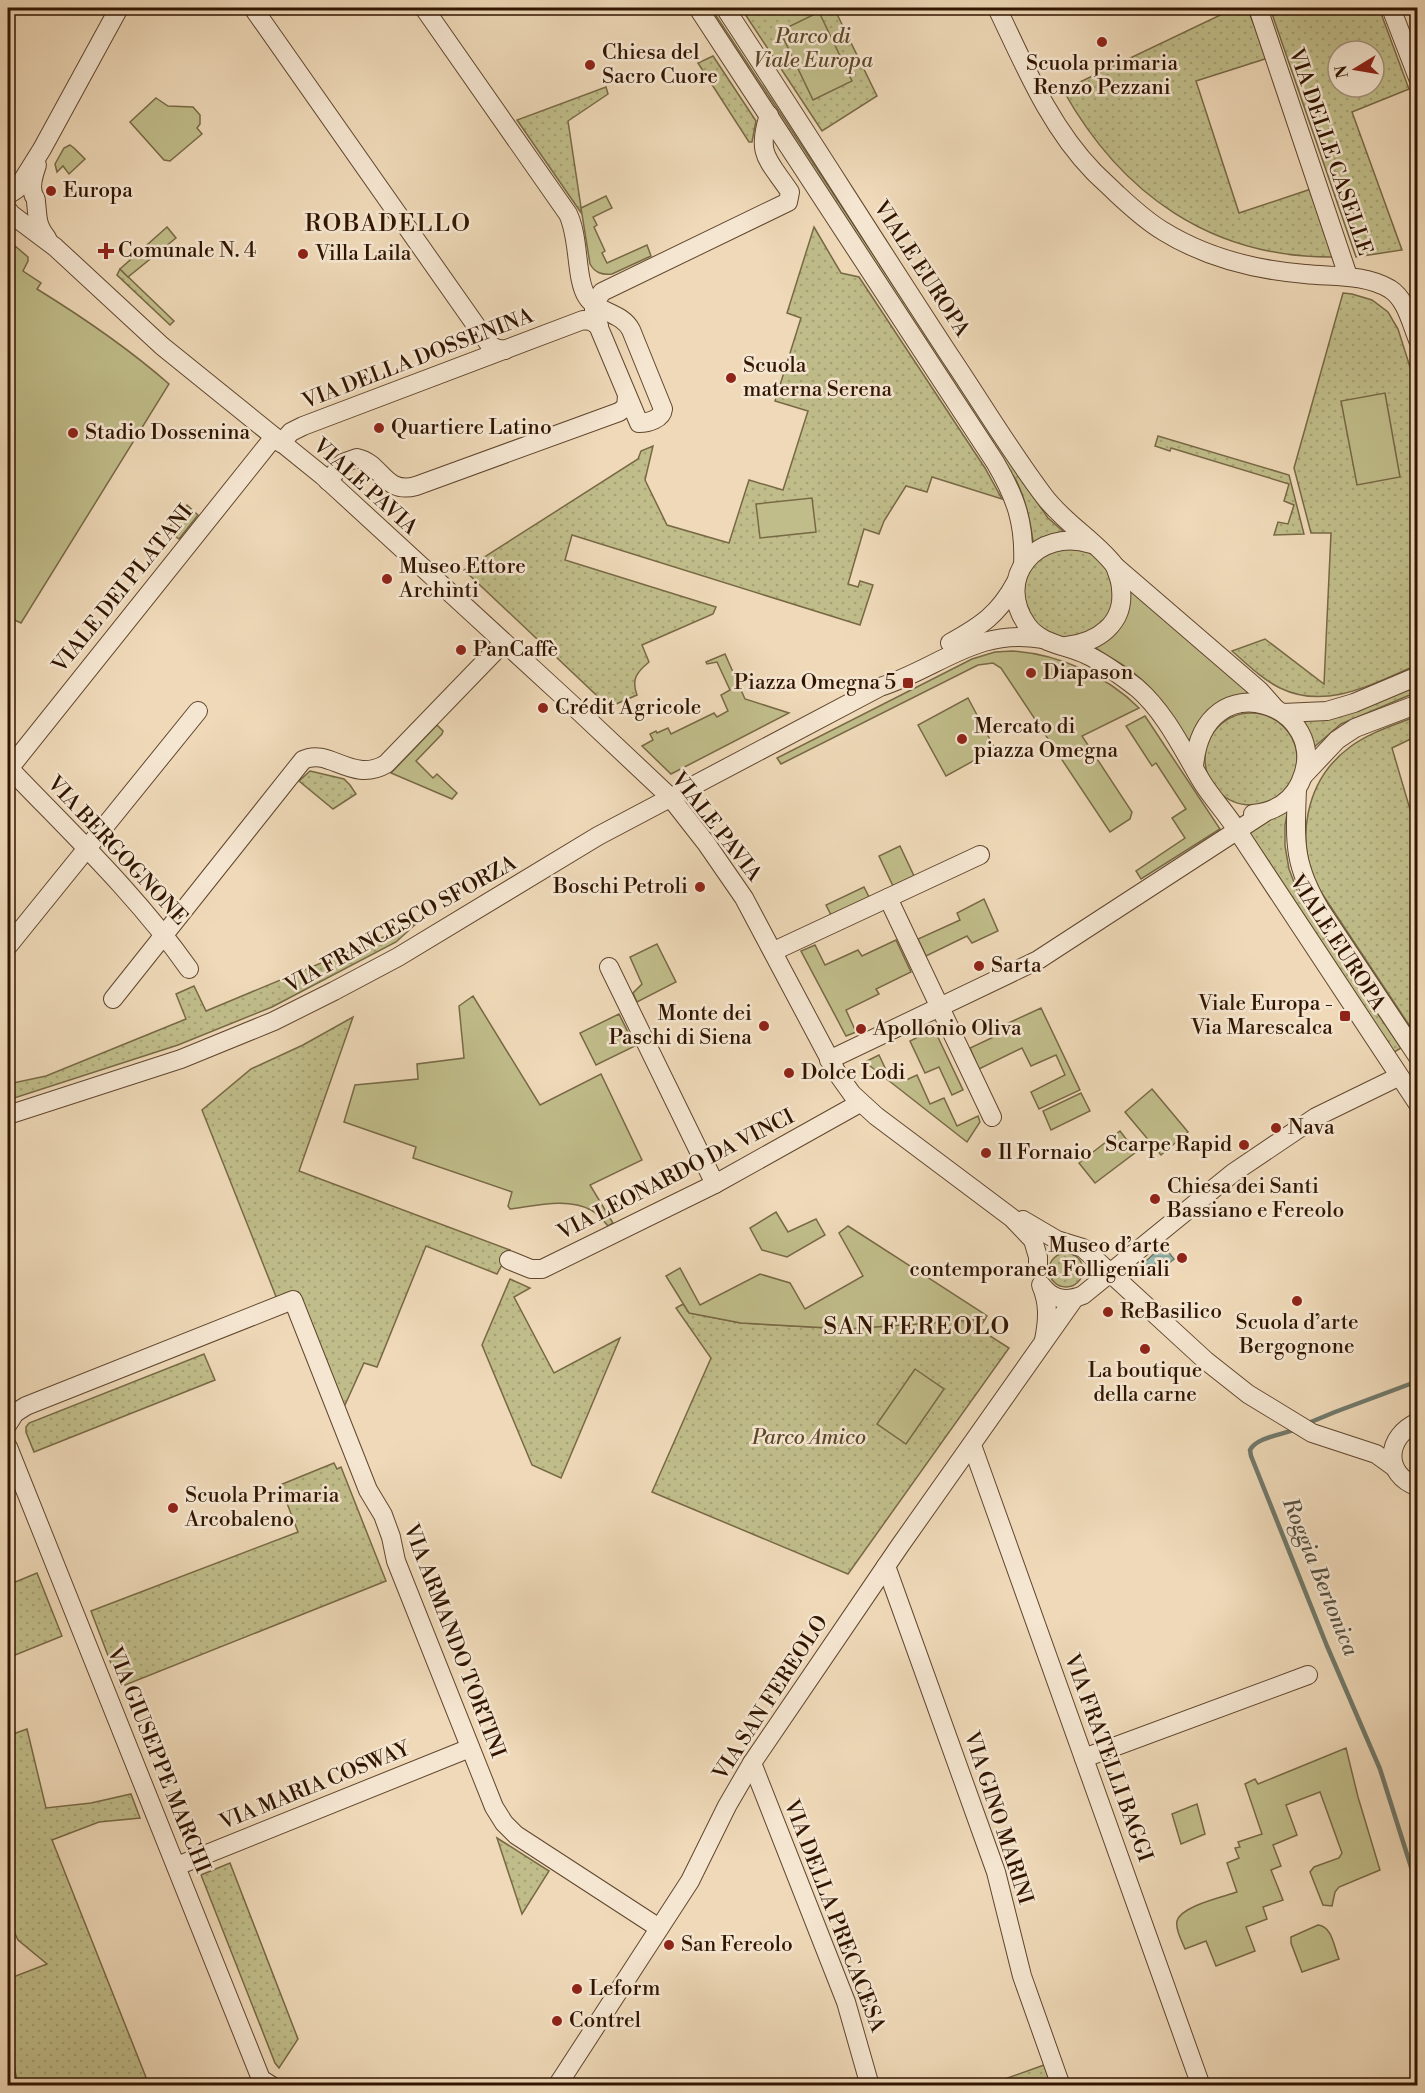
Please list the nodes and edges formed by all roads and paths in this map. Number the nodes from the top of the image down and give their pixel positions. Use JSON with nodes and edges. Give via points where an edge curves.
{"nodes":[{"id":1,"x":119,"y":8,"type":"edge"},
{"id":2,"x":253,"y":8,"type":"edge"},
{"id":3,"x":424,"y":8,"type":"edge"},
{"id":4,"x":698,"y":8,"type":"edge"},
{"id":5,"x":725,"y":8,"type":"edge"},
{"id":6,"x":997,"y":8,"type":"edge"},
{"id":7,"x":1258,"y":8,"type":"edge"},
{"id":8,"x":1391,"y":8,"type":"edge"},
{"id":9,"x":1418,"y":78,"type":"edge"},
{"id":10,"x":769,"y":115,"type":"junction"},
{"id":11,"x":15,"y":203,"type":"edge"},
{"id":12,"x":1348,"y":276,"type":"junction"},
{"id":13,"x":591,"y":294,"type":"junction"},
{"id":14,"x":1412,"y":306,"type":"edge"},
{"id":15,"x":575,"y":323,"type":"junction"},
{"id":16,"x":599,"y":326,"type":"junction"},
{"id":17,"x":1418,"y":340,"type":"edge"},
{"id":18,"x":505,"y":350,"type":"junction"},
{"id":19,"x":627,"y":396,"type":"junction"},
{"id":20,"x":278,"y":440,"type":"junction"},
{"id":21,"x":328,"y":481,"type":"junction"},
{"id":22,"x":1093,"y":545,"type":"junction"},
{"id":23,"x":1115,"y":566,"type":"junction"},
{"id":24,"x":1020,"y":572,"type":"junction"},
{"id":25,"x":1042,"y":639,"type":"junction"},
{"id":26,"x":503,"y":643,"type":"junction"},
{"id":27,"x":1066,"y":646,"type":"junction"},
{"id":28,"x":1418,"y":676,"type":"edge"},
{"id":29,"x":880,"y":687,"type":"junction"},
{"id":30,"x":1418,"y":704,"type":"edge"},
{"id":31,"x":1279,"y":710,"type":"junction"},
{"id":32,"x":198,"y":711,"type":"dead end"},
{"id":33,"x":1194,"y":766,"type":"junction"},
{"id":34,"x":8,"y":768,"type":"edge"},
{"id":35,"x":1301,"y":782,"type":"junction"},
{"id":36,"x":670,"y":797,"type":"junction"},
{"id":37,"x":1220,"y":805,"type":"junction"},
{"id":38,"x":1264,"y":813,"type":"junction"},
{"id":39,"x":1237,"y":830,"type":"junction"},
{"id":40,"x":87,"y":848,"type":"junction"},
{"id":41,"x":980,"y":855,"type":"dead end"},
{"id":42,"x":888,"y":898,"type":"junction"},
{"id":43,"x":165,"y":934,"type":"junction"},
{"id":44,"x":8,"y":946,"type":"edge"},
{"id":45,"x":774,"y":951,"type":"junction"},
{"id":46,"x":609,"y":967,"type":"dead end"},
{"id":47,"x":189,"y":969,"type":"dead end"},
{"id":48,"x":113,"y":999,"type":"dead end"},
{"id":49,"x":940,"y":1008,"type":"junction"},
{"id":50,"x":1418,"y":1057,"type":"edge"},
{"id":51,"x":830,"y":1060,"type":"junction"},
{"id":52,"x":1398,"y":1077,"type":"junction"},
{"id":53,"x":860,"y":1103,"type":"junction"},
{"id":54,"x":1418,"y":1104,"type":"edge"},
{"id":55,"x":8,"y":1115,"type":"edge"},
{"id":56,"x":992,"y":1117,"type":"dead end"},
{"id":57,"x":715,"y":1184,"type":"junction"},
{"id":58,"x":998,"y":1206,"type":"junction"},
{"id":59,"x":1064,"y":1243,"type":"junction"},
{"id":60,"x":1090,"y":1254,"type":"junction"},
{"id":61,"x":509,"y":1260,"type":"dead end"},
{"id":62,"x":1038,"y":1267,"type":"junction"},
{"id":63,"x":1111,"y":1273,"type":"junction"},
{"id":64,"x":1042,"y":1286,"type":"junction"},
{"id":65,"x":1086,"y":1291,"type":"junction"},
{"id":66,"x":1138,"y":1300,"type":"junction"},
{"id":67,"x":1041,"y":1347,"type":"junction"},
{"id":68,"x":8,"y":1422,"type":"edge"},
{"id":69,"x":1418,"y":1422,"type":"edge"},
{"id":70,"x":1399,"y":1434,"type":"junction"},
{"id":71,"x":1343,"y":1444,"type":"junction"},
{"id":72,"x":972,"y":1445,"type":"junction"},
{"id":73,"x":8,"y":1447,"type":"edge"},
{"id":74,"x":1394,"y":1467,"type":"junction"},
{"id":75,"x":1418,"y":1487,"type":"edge"},
{"id":76,"x":886,"y":1566,"type":"junction"},
{"id":77,"x":1308,"y":1674,"type":"dead end"},
{"id":78,"x":470,"y":1748,"type":"junction"},
{"id":79,"x":1084,"y":1758,"type":"junction"},
{"id":80,"x":752,"y":1763,"type":"junction"},
{"id":81,"x":177,"y":1866,"type":"junction"},
{"id":82,"x":659,"y":1928,"type":"junction"},
{"id":83,"x":272,"y":2085,"type":"edge"},
{"id":84,"x":556,"y":2085,"type":"edge"},
{"id":85,"x":870,"y":2085,"type":"edge"},
{"id":86,"x":1061,"y":2085,"type":"edge"},
{"id":87,"x":1202,"y":2085,"type":"edge"}],
"edges":[{"from":1,"to":11,"type":"street"},
{"from":2,"to":18,"type":"street","via":[[489,344]]},
{"from":3,"to":13,"type":"street","via":[[568,214]]},
{"from":4,"to":10,"type":"street","name":"VIALE EUROPA"},
{"from":5,"to":22,"type":"street","name":"VIALE EUROPA","via":[[1013,450],[1055,510]]},
{"from":6,"to":12,"type":"street","via":[[1046,107],[1072,145],[1093,171],[1161,231],[1203,252],[1242,264]]},
{"from":7,"to":12,"type":"street","name":"VIA DELLE CASELLE"},
{"from":8,"to":9,"type":"street"},
{"from":10,"to":13,"type":"street","via":[[762,140],[764,152],[790,192],[788,202]]},
{"from":10,"to":24,"type":"street","name":"VIALE EUROPA","via":[[1016,500],[1024,540]]},
{"from":11,"to":20,"type":"street","name":"VIALE PAVIA","via":[[55,247],[162,346]]},
{"from":12,"to":14,"type":"street","via":[[1392,290]]},
{"from":13,"to":15,"type":"street","via":[[585,312]]},
{"from":13,"to":16,"type":"street"},
{"from":13,"to":19,"type":"street","via":[[628,324],[663,412],[639,423]]},
{"from":14,"to":17,"type":"street"},
{"from":15,"to":16,"type":"street","name":"VIA DELLA DOSSENINA","via":[[587,320]]},
{"from":15,"to":18,"type":"street","name":"VIA DELLA DOSSENINA"},
{"from":16,"to":19,"type":"street"},
{"from":18,"to":20,"type":"street","name":"VIA DELLA DOSSENINA","via":[[303,426]]},
{"from":19,"to":21,"type":"street","via":[[626,407],[620,412],[416,486],[394,486],[357,458],[343,463]]},
{"from":20,"to":21,"type":"street","name":"VIALE PAVIA"},
{"from":20,"to":34,"type":"street","name":"VIALE DEI PLATANI"},
{"from":21,"to":26,"type":"street","name":"VIALE PAVIA"},
{"from":22,"to":23,"type":"street","name":"VIALE EUROPA"},
{"from":22,"to":24,"type":"street","via":[[1078,540],[1047,544],[1034,552]]},
{"from":23,"to":27,"type":"street","name":"VIALE EUROPA","via":[[1122,589],[1118,613],[1110,627],[1082,645]]},
{"from":23,"to":31,"type":"street","name":"VIALE EUROPA"},
{"from":24,"to":25,"type":"street","name":"VIALE EUROPA","via":[[1016,597],[1020,614]]},
{"from":24,"to":29,"type":"street","via":[[1005,602],[988,620],[899,669]]},
{"from":25,"to":27,"type":"street","name":"VIALE EUROPA"},
{"from":25,"to":29,"type":"street","via":[[1017,636],[977,643]]},
{"from":26,"to":36,"type":"street","name":"VIALE PAVIA"},
{"from":26,"to":43,"type":"street","via":[[380,768],[367,772],[312,757],[303,760]]},
{"from":27,"to":33,"type":"street","name":"VIALE EUROPA","via":[[1107,666],[1153,704]]},
{"from":28,"to":31,"type":"street","via":[[1354,704],[1327,711]]},
{"from":29,"to":36,"type":"street","name":"VIA FRANCESCO SFORZA"},
{"from":30,"to":35,"type":"street","via":[[1355,728],[1337,740]]},
{"from":31,"to":33,"type":"street","via":[[1261,703],[1246,703],[1218,713],[1200,736]]},
{"from":31,"to":35,"type":"street","name":"VIALE EUROPA","via":[[1293,722],[1305,747],[1307,761]]},
{"from":32,"to":40,"type":"street"},
{"from":33,"to":37,"type":"street","name":"VIALE EUROPA"},
{"from":34,"to":40,"type":"street","name":"VIA BERGOGNONE"},
{"from":35,"to":38,"type":"street","via":[[1288,800]]},
{"from":35,"to":50,"type":"street","name":"VIALE EUROPA","via":[[1296,849],[1307,887]]},
{"from":36,"to":45,"type":"street","name":"VIALE PAVIA","via":[[744,898]]},
{"from":36,"to":55,"type":"street","name":"VIA FRANCESCO SFORZA","via":[[398,957],[274,1021],[181,1059]]},
{"from":37,"to":38,"type":"street","via":[[1234,812]]},
{"from":37,"to":39,"type":"street","name":"VIALE EUROPA"},
{"from":38,"to":39,"type":"street"},
{"from":39,"to":49,"type":"street","via":[[1038,960]]},
{"from":39,"to":52,"type":"street","name":"VIALE EUROPA"},
{"from":40,"to":43,"type":"street","name":"VIA BERGOGNONE"},
{"from":40,"to":44,"type":"street"},
{"from":41,"to":42,"type":"street"},
{"from":42,"to":45,"type":"street"},
{"from":42,"to":49,"type":"street"},
{"from":43,"to":47,"type":"street","name":"VIA BERGOGNONE"},
{"from":43,"to":48,"type":"street"},
{"from":45,"to":51,"type":"street","name":"VIALE PAVIA"},
{"from":46,"to":57,"type":"street"},
{"from":49,"to":51,"type":"street"},
{"from":49,"to":56,"type":"street"},
{"from":51,"to":53,"type":"street","name":"VIALE PAVIA"},
{"from":52,"to":54,"type":"street","name":"VIALE EUROPA"},
{"from":52,"to":63,"type":"street","name":"VIA SAN FEREOLO","via":[[1317,1117],[1233,1173]]},
{"from":53,"to":57,"type":"street","name":"VIA LEONARDO DA VINCI"},
{"from":53,"to":58,"type":"street","name":"VIALE PAVIA"},
{"from":57,"to":61,"type":"street","name":"VIA LEONARDO DA VINCI","via":[[542,1269]]},
{"from":58,"to":59,"type":"street","name":"VIALE PAVIA"},
{"from":58,"to":62,"type":"street","name":"VIALE PAVIA","via":[[1033,1240]]},
{"from":59,"to":60,"type":"street","name":"VIALE PAVIA"},
{"from":59,"to":62,"type":"street","via":[[1047,1250]]},
{"from":60,"to":63,"type":"street","name":"VIALE PAVIA"},
{"from":60,"to":65,"type":"street","via":[[1095,1272]]},
{"from":62,"to":64,"type":"street","name":"VIA SAN FEREOLO"},
{"from":63,"to":65,"type":"street","name":"VIA SAN FEREOLO"},
{"from":63,"to":66,"type":"street","name":"VIALE PAVIA"},
{"from":64,"to":65,"type":"street","via":[[1065,1300]]},
{"from":64,"to":67,"type":"street","name":"VIA SAN FEREOLO","via":[[1048,1311]]},
{"from":65,"to":66,"type":"street","name":"VIALE PAVIA","via":[[1099,1284],[1112,1286]]},
{"from":65,"to":67,"type":"street","name":"VIA SAN FEREOLO"},
{"from":66,"to":71,"type":"street","name":"VIALE PAVIA","via":[[1227,1378],[1293,1423]]},
{"from":67,"to":72,"type":"street","name":"VIA SAN FEREOLO"},
{"from":68,"to":78,"type":"street","name":"VIA ARMANDO TORTINI","via":[[26,1406],[293,1300],[368,1490],[383,1515],[396,1562]]},
{"from":69,"to":70,"type":"street","name":"VIALE PAVIA"},
{"from":70,"to":71,"type":"street","name":"VIALE PAVIA","via":[[1383,1443]]},
{"from":70,"to":74,"type":"street","via":[[1392,1456]]},
{"from":71,"to":74,"type":"street","name":"VIALE PAVIA","via":[[1376,1454]]},
{"from":72,"to":76,"type":"street","name":"VIA SAN FEREOLO"},
{"from":72,"to":79,"type":"street","name":"VIA FRATELLI BAGGI"},
{"from":73,"to":81,"type":"street","name":"VIA GIUSEPPE MARCHI"},
{"from":74,"to":75,"type":"street","name":"VIALE PAVIA","via":[[1404,1480]]},
{"from":76,"to":80,"type":"street","name":"VIA SAN FEREOLO"},
{"from":76,"to":86,"type":"street","name":"VIA GINO MARINI","via":[[996,1872],[1022,1976]]},
{"from":77,"to":79,"type":"street"},
{"from":78,"to":81,"type":"street","name":"VIA MARIA COSWAY"},
{"from":78,"to":82,"type":"street","name":"VIA ARMANDO TORTINI","via":[[494,1807],[516,1835]]},
{"from":79,"to":87,"type":"street","name":"VIA FRATELLI BAGGI"},
{"from":80,"to":82,"type":"street","name":"VIA SAN FEREOLO","via":[[690,1881]]},
{"from":80,"to":85,"type":"street","name":"VIA DELLA PRECACESA","via":[[846,2002]]},
{"from":81,"to":83,"type":"street","name":"VIA GIUSEPPE MARCHI","via":[[261,2079]]},
{"from":82,"to":84,"type":"street","name":"VIA SAN FEREOLO"}]}
